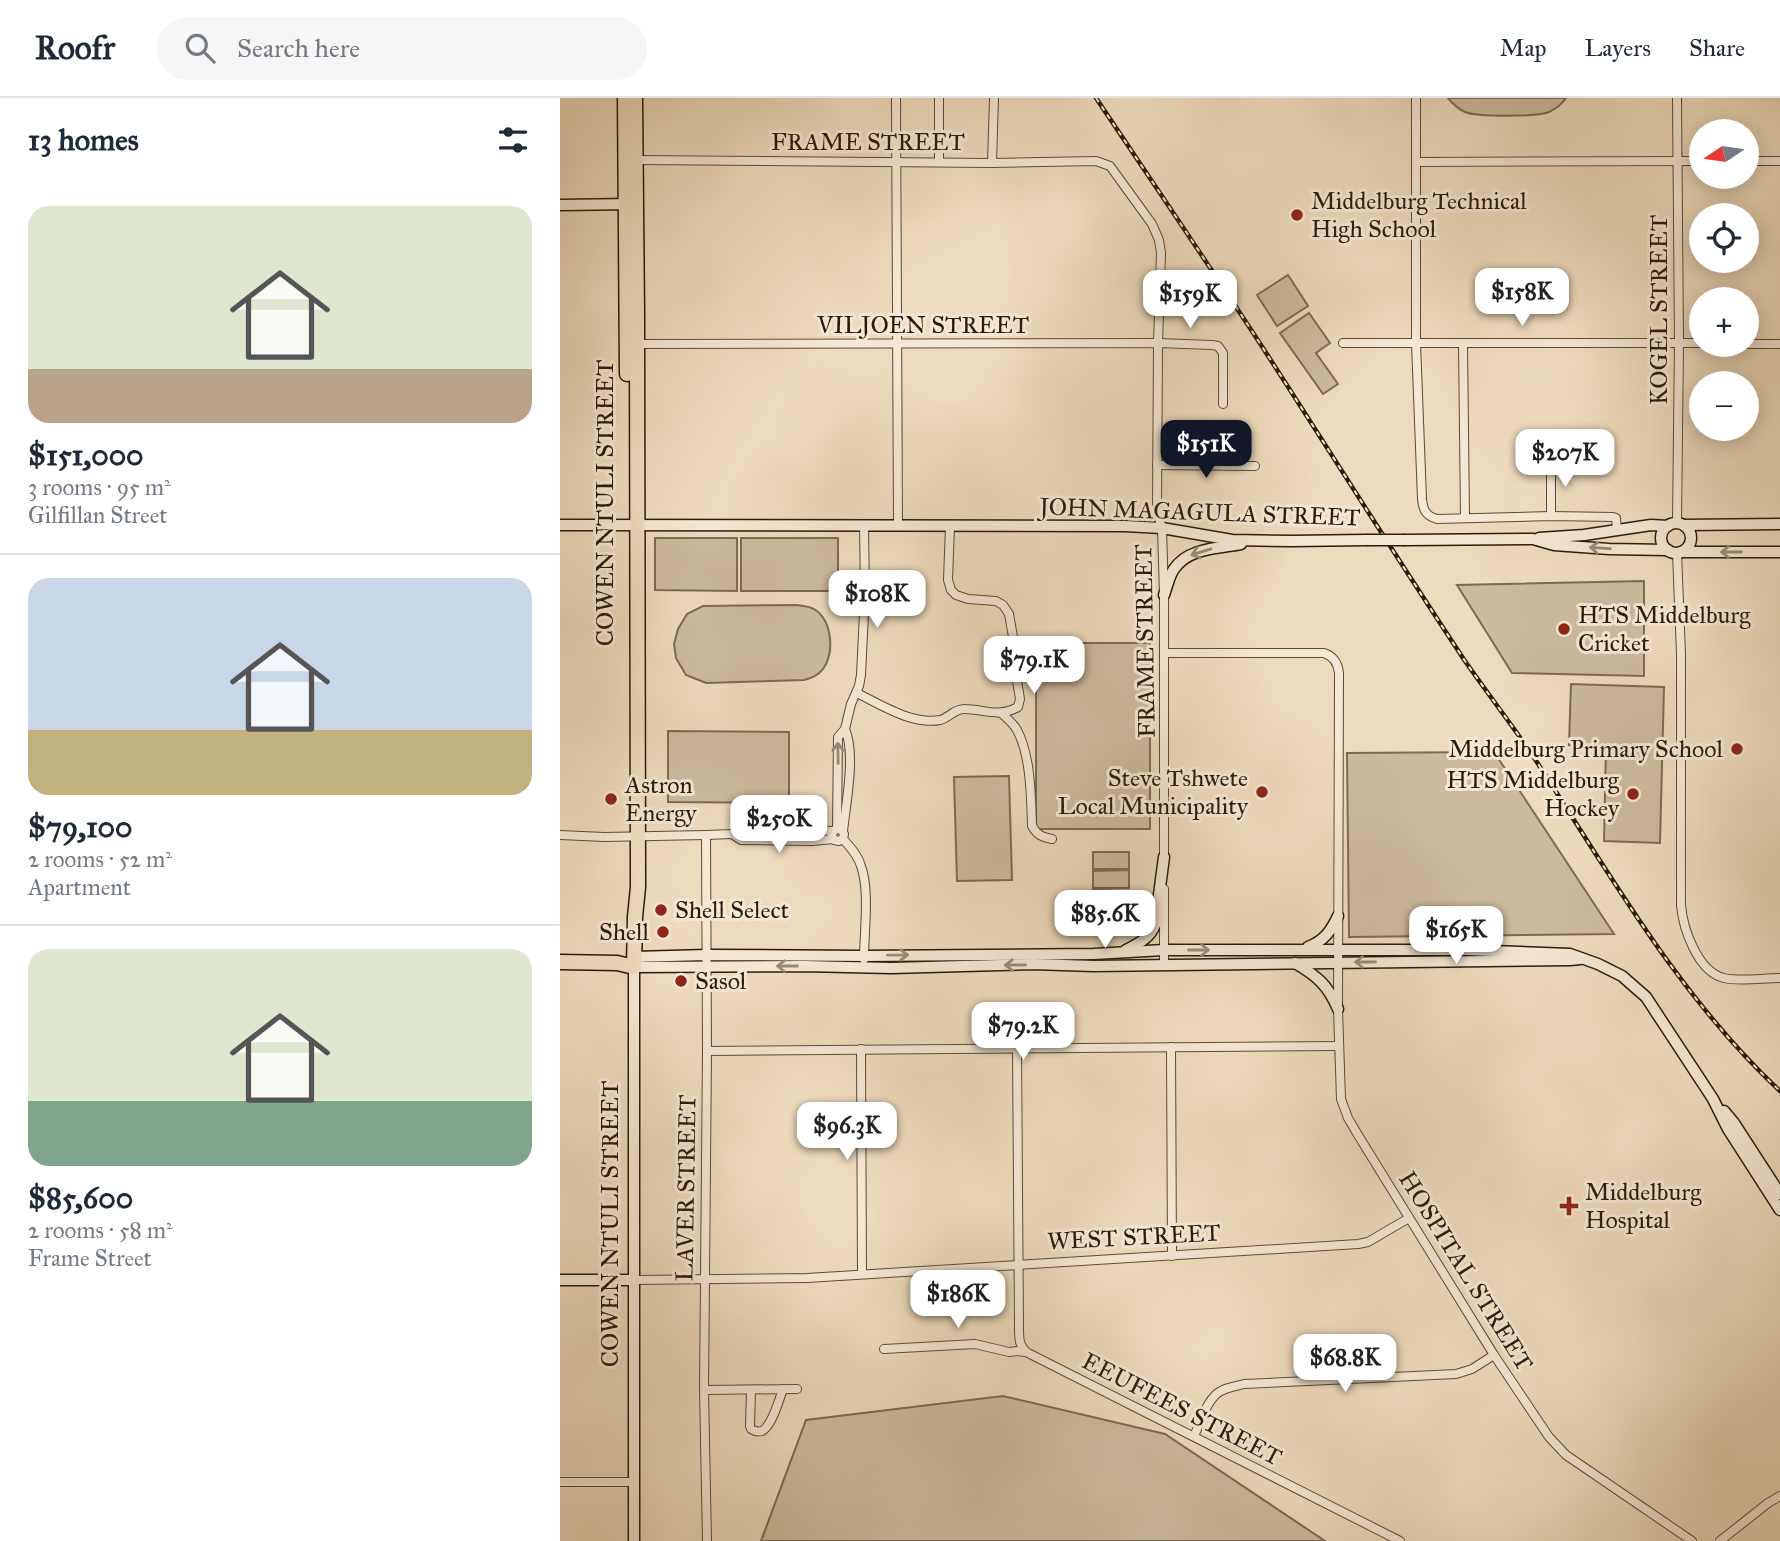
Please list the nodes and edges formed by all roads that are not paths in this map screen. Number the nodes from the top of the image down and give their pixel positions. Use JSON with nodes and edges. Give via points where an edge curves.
{"nodes":[{"id":1,"x":625,"y":98,"type":"edge"},
{"id":2,"x":635,"y":98,"type":"edge"},
{"id":3,"x":896,"y":98,"type":"edge"},
{"id":4,"x":939,"y":98,"type":"edge"},
{"id":5,"x":994,"y":98,"type":"edge"},
{"id":6,"x":1416,"y":98,"type":"edge"},
{"id":7,"x":1677,"y":98,"type":"edge"},
{"id":8,"x":630,"y":160,"type":"junction"},
{"id":9,"x":1759,"y":161,"type":"edge"},
{"id":10,"x":1780,"y":161,"type":"edge"},
{"id":11,"x":896,"y":162,"type":"junction"},
{"id":12,"x":939,"y":162,"type":"junction"},
{"id":13,"x":1416,"y":162,"type":"junction"},
{"id":14,"x":1678,"y":162,"type":"junction"},
{"id":15,"x":1689,"y":162,"type":"edge"},
{"id":16,"x":992,"y":163,"type":"junction"},
{"id":17,"x":631,"y":204,"type":"junction"},
{"id":18,"x":560,"y":205,"type":"edge"},
{"id":19,"x":1158,"y":343,"type":"junction"},
{"id":20,"x":1343,"y":343,"type":"dead end"},
{"id":21,"x":1416,"y":343,"type":"junction"},
{"id":22,"x":1463,"y":343,"type":"junction"},
{"id":23,"x":1679,"y":343,"type":"junction"},
{"id":24,"x":1689,"y":343,"type":"edge"},
{"id":25,"x":632,"y":344,"type":"junction"},
{"id":26,"x":897,"y":344,"type":"junction"},
{"id":27,"x":1759,"y":344,"type":"edge"},
{"id":28,"x":1780,"y":344,"type":"edge"},
{"id":29,"x":1223,"y":404,"type":"dead end"},
{"id":30,"x":1569,"y":455,"type":"dead end"},
{"id":31,"x":1157,"y":465,"type":"junction"},
{"id":32,"x":1255,"y":466,"type":"dead end"},
{"id":33,"x":1551,"y":516,"type":"junction"},
{"id":34,"x":1465,"y":518,"type":"junction"},
{"id":35,"x":634,"y":524,"type":"junction"},
{"id":36,"x":1780,"y":524,"type":"edge"},
{"id":37,"x":560,"y":525,"type":"edge"},
{"id":38,"x":1676,"y":525,"type":"junction"},
{"id":39,"x":864,"y":526,"type":"junction"},
{"id":40,"x":898,"y":526,"type":"junction"},
{"id":41,"x":950,"y":526,"type":"junction"},
{"id":42,"x":1162,"y":528,"type":"junction"},
{"id":43,"x":1617,"y":530,"type":"junction"},
{"id":44,"x":1533,"y":539,"type":"junction"},
{"id":45,"x":1261,"y":541,"type":"junction"},
{"id":46,"x":1676,"y":552,"type":"junction"},
{"id":47,"x":1780,"y":552,"type":"edge"},
{"id":48,"x":1164,"y":595,"type":"junction"},
{"id":49,"x":1165,"y":653,"type":"junction"},
{"id":50,"x":857,"y":693,"type":"junction"},
{"id":51,"x":1002,"y":713,"type":"junction"},
{"id":52,"x":790,"y":829,"type":"junction"},
{"id":53,"x":732,"y":834,"type":"junction"},
{"id":54,"x":838,"y":834,"type":"junction"},
{"id":55,"x":560,"y":835,"type":"edge"},
{"id":56,"x":706,"y":835,"type":"junction"},
{"id":57,"x":634,"y":836,"type":"junction"},
{"id":58,"x":1052,"y":839,"type":"dead end"},
{"id":59,"x":790,"y":840,"type":"junction"},
{"id":60,"x":1164,"y":857,"type":"junction"},
{"id":61,"x":1338,"y":916,"type":"junction"},
{"id":62,"x":1164,"y":950,"type":"junction"},
{"id":63,"x":1299,"y":950,"type":"junction"},
{"id":64,"x":1338,"y":950,"type":"junction"},
{"id":65,"x":1120,"y":953,"type":"junction"},
{"id":66,"x":1580,"y":959,"type":"junction"},
{"id":67,"x":707,"y":960,"type":"junction"},
{"id":68,"x":1094,"y":960,"type":"junction"},
{"id":69,"x":560,"y":962,"type":"edge"},
{"id":70,"x":634,"y":962,"type":"junction"},
{"id":71,"x":864,"y":962,"type":"junction"},
{"id":72,"x":1339,"y":962,"type":"junction"},
{"id":73,"x":1295,"y":963,"type":"junction"},
{"id":74,"x":1164,"y":964,"type":"junction"},
{"id":75,"x":1780,"y":978,"type":"edge"},
{"id":76,"x":1338,"y":1009,"type":"junction"},
{"id":77,"x":1339,"y":1046,"type":"junction"},
{"id":78,"x":1171,"y":1047,"type":"junction"},
{"id":79,"x":1017,"y":1048,"type":"junction"},
{"id":80,"x":861,"y":1049,"type":"junction"},
{"id":81,"x":707,"y":1051,"type":"junction"},
{"id":82,"x":1713,"y":1099,"type":"junction"},
{"id":83,"x":1780,"y":1194,"type":"edge"},
{"id":84,"x":1780,"y":1210,"type":"edge"},
{"id":85,"x":1409,"y":1218,"type":"junction"},
{"id":86,"x":1172,"y":1256,"type":"junction"},
{"id":87,"x":1019,"y":1265,"type":"junction"},
{"id":88,"x":862,"y":1274,"type":"junction"},
{"id":89,"x":560,"y":1280,"type":"edge"},
{"id":90,"x":633,"y":1280,"type":"junction"},
{"id":91,"x":704,"y":1280,"type":"junction"},
{"id":92,"x":884,"y":1349,"type":"dead end"},
{"id":93,"x":1028,"y":1353,"type":"junction"},
{"id":94,"x":1494,"y":1354,"type":"junction"},
{"id":95,"x":783,"y":1389,"type":"junction"},
{"id":96,"x":797,"y":1389,"type":"dead end"},
{"id":97,"x":704,"y":1390,"type":"junction"},
{"id":98,"x":751,"y":1390,"type":"junction"},
{"id":99,"x":1194,"y":1436,"type":"junction"},
{"id":100,"x":560,"y":1482,"type":"edge"},
{"id":101,"x":634,"y":1482,"type":"junction"},
{"id":102,"x":1780,"y":1496,"type":"edge"},
{"id":103,"x":634,"y":1541,"type":"edge"},
{"id":104,"x":708,"y":1541,"type":"edge"},
{"id":105,"x":1400,"y":1541,"type":"edge"},
{"id":106,"x":1692,"y":1541,"type":"edge"},
{"id":107,"x":1720,"y":1541,"type":"edge"}],
"edges":[{"from":1,"to":8,"type":"highway","name":"COWEN NTULI STREET"},
{"from":2,"to":8,"type":"highway","name":"COWEN NTULI STREET"},
{"from":3,"to":11,"type":"street"},
{"from":4,"to":12,"type":"street"},
{"from":5,"to":16,"type":"street"},
{"from":6,"to":13,"type":"street"},
{"from":7,"to":14,"type":"street","name":"KOGEL STREET"},
{"from":8,"to":11,"type":"street","name":"FRAME STREET"},
{"from":8,"to":17,"type":"highway","name":"COWEN NTULI STREET"},
{"from":9,"to":10,"type":"street"},
{"from":11,"to":12,"type":"street","name":"FRAME STREET"},
{"from":11,"to":26,"type":"street"},
{"from":12,"to":16,"type":"street","name":"FRAME STREET"},
{"from":13,"to":14,"type":"street"},
{"from":13,"to":21,"type":"street"},
{"from":14,"to":15,"type":"street"},
{"from":14,"to":23,"type":"street","name":"KOGEL STREET"},
{"from":16,"to":19,"type":"street","name":"FRAME STREET","via":[[1096,161],[1110,166],[1159,240]]},
{"from":17,"to":18,"type":"street"},
{"from":17,"to":25,"type":"highway","name":"COWEN NTULI STREET"},
{"from":19,"to":26,"type":"street","name":"VILJOEN STREET"},
{"from":19,"to":29,"type":"street","name":"VILJOEN STREET","via":[[1218,346],[1224,359]]},
{"from":19,"to":31,"type":"street","name":"FRAME STREET"},
{"from":20,"to":21,"type":"street"},
{"from":21,"to":22,"type":"street"},
{"from":21,"to":34,"type":"street","via":[[1423,506],[1427,515],[1437,519]]},
{"from":22,"to":23,"type":"street"},
{"from":22,"to":34,"type":"street"},
{"from":23,"to":24,"type":"street"},
{"from":23,"to":38,"type":"street","name":"KOGEL STREET"},
{"from":25,"to":26,"type":"street","name":"VILJOEN STREET"},
{"from":25,"to":35,"type":"highway","name":"COWEN NTULI STREET"},
{"from":26,"to":40,"type":"street"},
{"from":27,"to":28,"type":"street"},
{"from":30,"to":33,"type":"street","via":[[1551,468]]},
{"from":31,"to":32,"type":"street"},
{"from":31,"to":42,"type":"street","name":"FRAME STREET","via":[[1157,512]]},
{"from":33,"to":34,"type":"street"},
{"from":33,"to":43,"type":"street","via":[[1613,517]]},
{"from":35,"to":37,"type":"street","name":"JOHN MAGAGULA STREET"},
{"from":35,"to":39,"type":"street","name":"JOHN MAGAGULA STREET"},
{"from":35,"to":57,"type":"highway","name":"COWEN NTULI STREET"},
{"from":36,"to":38,"type":"street"},
{"from":38,"to":43,"type":"street"},
{"from":38,"to":46,"type":"street","via":[[1662,535],[1662,541]]},
{"from":38,"to":46,"type":"street","via":[[1688,529],[1691,539],[1687,549]]},
{"from":39,"to":40,"type":"street","name":"JOHN MAGAGULA STREET"},
{"from":39,"to":50,"type":"street"},
{"from":40,"to":41,"type":"street","name":"JOHN MAGAGULA STREET"},
{"from":41,"to":42,"type":"street","name":"JOHN MAGAGULA STREET"},
{"from":41,"to":51,"type":"street","via":[[951,590],[968,599],[996,601],[1009,614],[1020,699],[1018,707]]},
{"from":42,"to":45,"type":"street","name":"JOHN MAGAGULA STREET"},
{"from":42,"to":48,"type":"street","name":"FRAME STREET"},
{"from":43,"to":44,"type":"street"},
{"from":44,"to":45,"type":"street","name":"JOHN MAGAGULA STREET","bridge":true},
{"from":46,"to":44,"type":"street","name":"JOHN MAGAGULA STREET","one_way":true,"via":[[1554,545]]},
{"from":45,"to":48,"type":"street","one_way":true,"via":[[1185,558],[1174,568]]},
{"from":47,"to":46,"type":"street","name":"JOHN MAGAGULA STREET","one_way":true},
{"from":46,"to":75,"type":"street","via":[[1683,924],[1696,954],[1717,975]]},
{"from":48,"to":49,"type":"street","name":"FRAME STREET"},
{"from":49,"to":60,"type":"street","name":"FRAME STREET"},
{"from":49,"to":61,"type":"street","name":"HOSPITAL STREET","via":[[1324,653],[1334,659],[1339,673]]},
{"from":50,"to":51,"type":"street","via":[[913,719],[943,719],[962,709]]},
{"from":50,"to":54,"type":"street","via":[[838,737]]},
{"from":51,"to":58,"type":"street","via":[[1022,743],[1032,826]]},
{"from":52,"to":53,"type":"street","via":[[743,828]]},
{"from":52,"to":54,"type":"street"},
{"from":52,"to":59,"type":"street"},
{"from":53,"to":56,"type":"street"},
{"from":53,"to":59,"type":"street","via":[[741,840]]},
{"from":54,"to":59,"type":"street","via":[[812,841]]},
{"from":54,"to":71,"type":"street","via":[[862,867]]},
{"from":55,"to":57,"type":"street"},
{"from":56,"to":57,"type":"street"},
{"from":56,"to":67,"type":"street","name":"LAVER STREET"},
{"from":57,"to":70,"type":"highway","name":"COWEN NTULI STREET"},
{"from":60,"to":62,"type":"street","name":"FRAME STREET"},
{"from":60,"to":65,"type":"street","via":[[1151,934]]},
{"from":61,"to":63,"type":"street","via":[[1327,935]]},
{"from":61,"to":64,"type":"street","name":"HOSPITAL STREET"},
{"from":62,"to":63,"type":"street","one_way":true},
{"from":62,"to":65,"type":"street"},
{"from":62,"to":74,"type":"street","name":"FRAME STREET"},
{"from":63,"to":64,"type":"street"},
{"from":64,"to":66,"type":"street","via":[[1549,953]]},
{"from":64,"to":72,"type":"street","name":"HOSPITAL STREET"},
{"from":65,"to":68,"type":"street"},
{"from":66,"to":72,"type":"street","one_way":true},
{"from":66,"to":82,"type":"street","via":[[1622,976],[1646,997]]},
{"from":67,"to":70,"type":"street"},
{"from":67,"to":71,"type":"street"},
{"from":67,"to":81,"type":"street","name":"LAVER STREET"},
{"from":68,"to":71,"type":"street"},
{"from":68,"to":74,"type":"street"},
{"from":69,"to":70,"type":"highway"},
{"from":70,"to":90,"type":"street","name":"COWEN NTULI STREET"},
{"from":72,"to":73,"type":"street"},
{"from":72,"to":76,"type":"street","name":"HOSPITAL STREET"},
{"from":73,"to":74,"type":"street"},
{"from":73,"to":76,"type":"street","via":[[1319,979]]},
{"from":76,"to":77,"type":"street","name":"HOSPITAL STREET"},
{"from":77,"to":78,"type":"street"},
{"from":77,"to":85,"type":"street","name":"HOSPITAL STREET","via":[[1343,1105]]},
{"from":78,"to":79,"type":"street"},
{"from":78,"to":86,"type":"street"},
{"from":79,"to":80,"type":"street"},
{"from":79,"to":87,"type":"street"},
{"from":80,"to":81,"type":"street"},
{"from":80,"to":88,"type":"street"},
{"from":81,"to":91,"type":"street","name":"LAVER STREET"},
{"from":82,"to":83,"type":"street"},
{"from":82,"to":84,"type":"street"},
{"from":85,"to":86,"type":"street","name":"WEST STREET","via":[[1358,1244]]},
{"from":85,"to":94,"type":"street","name":"HOSPITAL STREET"},
{"from":86,"to":87,"type":"street","name":"WEST STREET"},
{"from":87,"to":88,"type":"street","name":"WEST STREET"},
{"from":87,"to":93,"type":"street","via":[[1019,1342]]},
{"from":88,"to":91,"type":"street","name":"WEST STREET"},
{"from":89,"to":90,"type":"street","name":"WEST STREET"},
{"from":90,"to":91,"type":"street","name":"WEST STREET"},
{"from":90,"to":101,"type":"street","name":"COWEN NTULI STREET"},
{"from":91,"to":97,"type":"street","name":"LAVER STREET"},
{"from":92,"to":93,"type":"street","name":"EEUFEES STREET","via":[[975,1344]]},
{"from":93,"to":99,"type":"street","name":"EEUFEES STREET"},
{"from":94,"to":99,"type":"street","via":[[1456,1374],[1244,1384],[1219,1391],[1212,1398]]},
{"from":94,"to":106,"type":"street","name":"HOSPITAL STREET","via":[[1566,1455]]},
{"from":95,"to":96,"type":"street"},
{"from":95,"to":98,"type":"street"},
{"from":95,"to":98,"type":"street","via":[[773,1416],[760,1432],[750,1426]]},
{"from":97,"to":98,"type":"street"},
{"from":97,"to":104,"type":"street","name":"LAVER STREET"},
{"from":99,"to":105,"type":"street","name":"EEUFEES STREET"},
{"from":100,"to":101,"type":"street"},
{"from":101,"to":103,"type":"street","name":"COWEN NTULI STREET"},
{"from":102,"to":107,"type":"street"}]}
